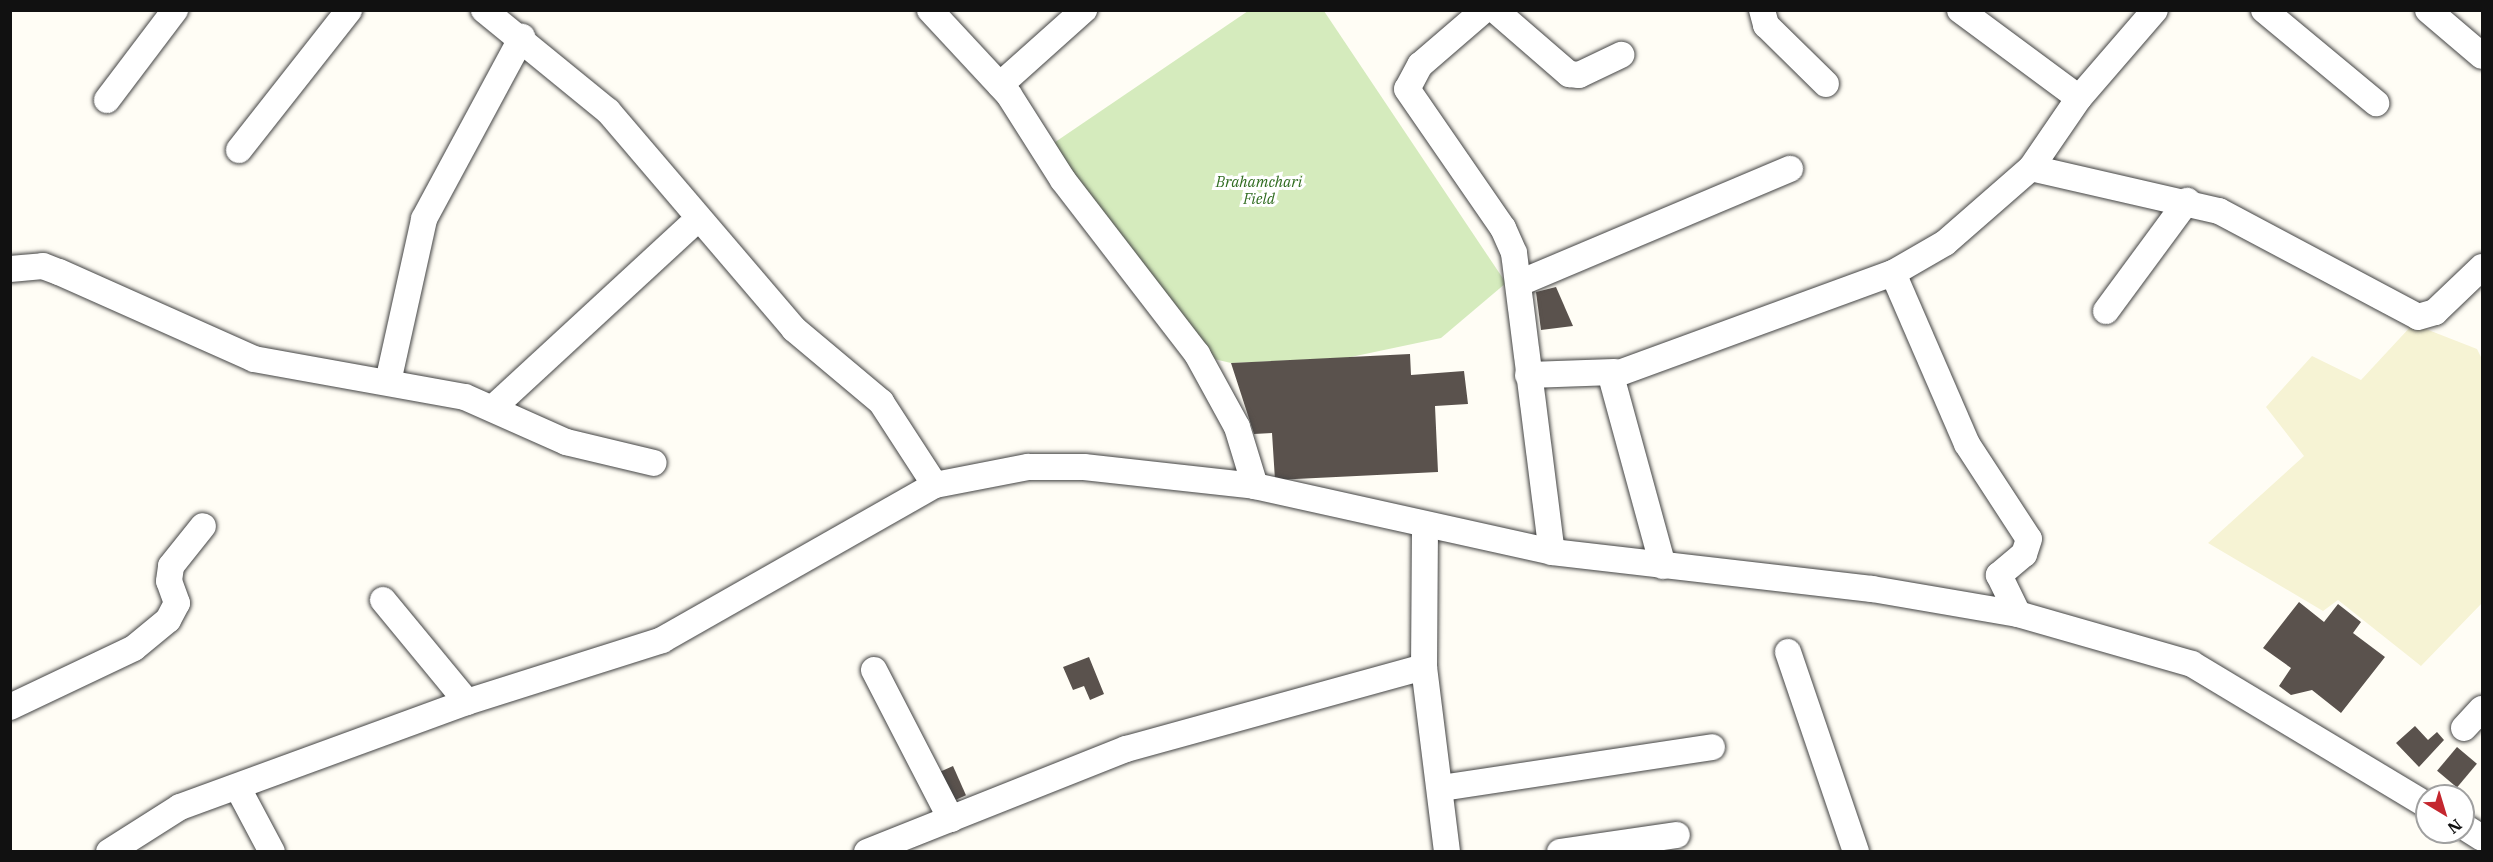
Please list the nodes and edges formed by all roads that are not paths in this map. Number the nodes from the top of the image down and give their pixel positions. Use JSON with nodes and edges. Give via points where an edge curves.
{"nodes":[{"id":1,"x":175,"y":10,"type":"edge"},
{"id":2,"x":349,"y":10,"type":"edge"},
{"id":3,"x":484,"y":10,"type":"edge"},
{"id":4,"x":930,"y":10,"type":"edge"},
{"id":5,"x":1084,"y":10,"type":"edge"},
{"id":6,"x":1484,"y":10,"type":"edge"},
{"id":7,"x":1495,"y":10,"type":"edge"},
{"id":8,"x":1762,"y":10,"type":"edge"},
{"id":9,"x":1960,"y":10,"type":"edge"},
{"id":10,"x":2156,"y":10,"type":"edge"},
{"id":11,"x":2264,"y":10,"type":"edge"},
{"id":12,"x":2428,"y":10,"type":"edge"},
{"id":13,"x":522,"y":37,"type":"junction"},
{"id":14,"x":1622,"y":55,"type":"dead end"},
{"id":15,"x":2482,"y":56,"type":"edge"},
{"id":16,"x":1826,"y":84,"type":"dead end"},
{"id":17,"x":1000,"y":85,"type":"junction"},
{"id":18,"x":2079,"y":98,"type":"junction"},
{"id":19,"x":107,"y":100,"type":"dead end"},
{"id":20,"x":2376,"y":103,"type":"dead end"},
{"id":21,"x":239,"y":150,"type":"dead end"},
{"id":22,"x":2031,"y":168,"type":"junction"},
{"id":23,"x":1790,"y":169,"type":"dead end"},
{"id":24,"x":2187,"y":201,"type":"junction"},
{"id":25,"x":689,"y":227,"type":"dead end"},
{"id":26,"x":10,"y":269,"type":"edge"},
{"id":27,"x":2481,"y":272,"type":"edge"},
{"id":28,"x":1893,"y":273,"type":"junction"},
{"id":29,"x":1522,"y":282,"type":"junction"},
{"id":30,"x":2106,"y":311,"type":"dead end"},
{"id":31,"x":1615,"y":372,"type":"junction"},
{"id":32,"x":1528,"y":375,"type":"junction"},
{"id":33,"x":388,"y":382,"type":"junction"},
{"id":34,"x":494,"y":407,"type":"junction"},
{"id":35,"x":654,"y":463,"type":"dead end"},
{"id":36,"x":935,"y":485,"type":"junction"},
{"id":37,"x":1254,"y":486,"type":"junction"},
{"id":38,"x":202,"y":526,"type":"dead end"},
{"id":39,"x":1425,"y":527,"type":"junction"},
{"id":40,"x":1552,"y":552,"type":"junction"},
{"id":41,"x":1663,"y":566,"type":"junction"},
{"id":42,"x":383,"y":600,"type":"dead end"},
{"id":43,"x":2018,"y":614,"type":"junction"},
{"id":44,"x":1788,"y":652,"type":"dead end"},
{"id":45,"x":1424,"y":668,"type":"junction"},
{"id":46,"x":874,"y":670,"type":"dead end"},
{"id":47,"x":467,"y":702,"type":"junction"},
{"id":48,"x":10,"y":707,"type":"edge"},
{"id":49,"x":2482,"y":710,"type":"edge"},
{"id":50,"x":2464,"y":728,"type":"dead end"},
{"id":51,"x":1712,"y":747,"type":"dead end"},
{"id":52,"x":238,"y":788,"type":"junction"},
{"id":53,"x":1442,"y":788,"type":"junction"},
{"id":54,"x":2415,"y":799,"type":"edge"},
{"id":55,"x":951,"y":819,"type":"junction"},
{"id":56,"x":1677,"y":835,"type":"dead end"},
{"id":57,"x":109,"y":852,"type":"edge"},
{"id":58,"x":272,"y":852,"type":"edge"},
{"id":59,"x":867,"y":852,"type":"edge"},
{"id":60,"x":1447,"y":852,"type":"edge"},
{"id":61,"x":1560,"y":852,"type":"edge"},
{"id":62,"x":1856,"y":852,"type":"edge"}],
"edges":[{"from":1,"to":19,"type":"street"},
{"from":2,"to":21,"type":"street"},
{"from":3,"to":13,"type":"street"},
{"from":4,"to":17,"type":"street"},
{"from":5,"to":17,"type":"street"},
{"from":6,"to":29,"type":"street","via":[[1420,65],[1407,89],[1503,228]]},
{"from":7,"to":14,"type":"street","via":[[1569,74],[1579,75]]},
{"from":8,"to":16,"type":"street","via":[[1766,25]]},
{"from":9,"to":18,"type":"street"},
{"from":10,"to":18,"type":"street"},
{"from":11,"to":20,"type":"street"},
{"from":12,"to":15,"type":"street"},
{"from":13,"to":33,"type":"street","via":[[424,219]]},
{"from":13,"to":36,"type":"street","via":[[608,111],[794,329],[881,402]]},
{"from":17,"to":37,"type":"street","via":[[1063,180],[1197,354],[1237,426]]},
{"from":18,"to":22,"type":"street"},
{"from":22,"to":24,"type":"street"},
{"from":22,"to":28,"type":"street","via":[[1945,243]]},
{"from":23,"to":29,"type":"street"},
{"from":24,"to":27,"type":"street","via":[[2248,223],[2418,317],[2435,312]]},
{"from":24,"to":30,"type":"street"},
{"from":25,"to":34,"type":"street"},
{"from":26,"to":33,"type":"street","via":[[43,266],[254,359]]},
{"from":28,"to":31,"type":"street"},
{"from":28,"to":43,"type":"street","via":[[1967,444],[2029,538],[2024,554],[1999,575]]},
{"from":29,"to":32,"type":"street"},
{"from":31,"to":32,"type":"street"},
{"from":31,"to":41,"type":"street","via":[[1611,390]]},
{"from":32,"to":40,"type":"street"},
{"from":33,"to":34,"type":"street"},
{"from":34,"to":35,"type":"street","via":[[566,442]]},
{"from":36,"to":37,"type":"street","via":[[990,471],[1073,467]]},
{"from":36,"to":47,"type":"street","via":[[662,640]]},
{"from":37,"to":39,"type":"street"},
{"from":38,"to":48,"type":"street","via":[[168,573],[177,603],[168,620],[134,648]]},
{"from":39,"to":40,"type":"street"},
{"from":39,"to":45,"type":"street"},
{"from":40,"to":41,"type":"street"},
{"from":41,"to":43,"type":"street","via":[[1872,589]]},
{"from":42,"to":47,"type":"street"},
{"from":43,"to":54,"type":"street","via":[[2192,664]]},
{"from":44,"to":62,"type":"street"},
{"from":45,"to":53,"type":"street"},
{"from":45,"to":55,"type":"street","via":[[1126,749]]},
{"from":46,"to":55,"type":"street"},
{"from":47,"to":52,"type":"street"},
{"from":49,"to":50,"type":"street"},
{"from":51,"to":53,"type":"street"},
{"from":52,"to":57,"type":"street","via":[[180,807]]},
{"from":52,"to":58,"type":"street"},
{"from":53,"to":60,"type":"street"},
{"from":55,"to":59,"type":"street"},
{"from":56,"to":61,"type":"street"}]}
